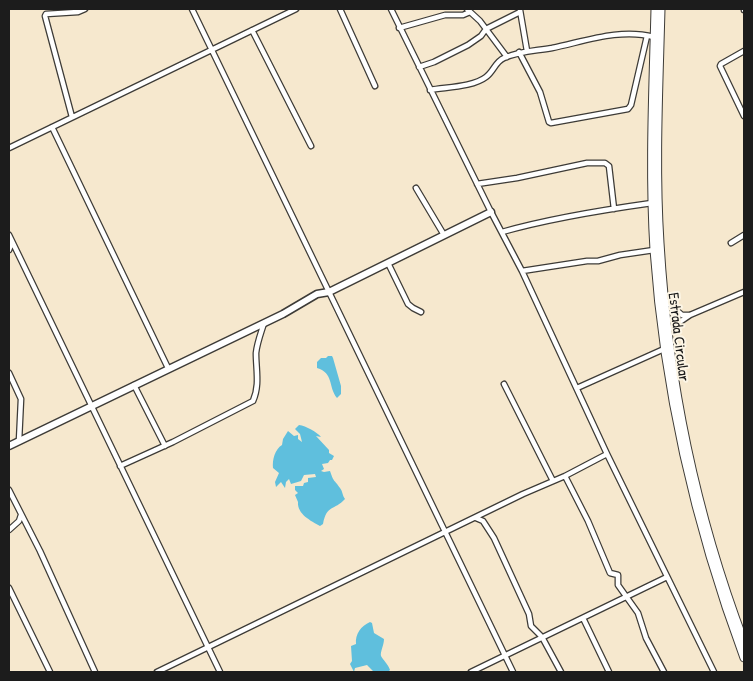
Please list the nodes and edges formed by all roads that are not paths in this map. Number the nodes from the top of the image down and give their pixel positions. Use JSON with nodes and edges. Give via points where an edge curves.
{"nodes":[{"id":1,"x":85,"y":9,"type":"edge"},
{"id":2,"x":192,"y":9,"type":"edge"},
{"id":3,"x":296,"y":9,"type":"edge"},
{"id":4,"x":340,"y":9,"type":"edge"},
{"id":5,"x":391,"y":9,"type":"edge"},
{"id":6,"x":655,"y":9,"type":"edge"},
{"id":7,"x":661,"y":9,"type":"edge"},
{"id":8,"x":468,"y":10,"type":"edge"},
{"id":9,"x":520,"y":10,"type":"edge"},
{"id":10,"x":399,"y":28,"type":"junction"},
{"id":11,"x":486,"y":29,"type":"junction"},
{"id":12,"x":252,"y":30,"type":"junction"},
{"id":13,"x":651,"y":36,"type":"junction"},
{"id":14,"x":211,"y":49,"type":"junction"},
{"id":15,"x":527,"y":51,"type":"junction"},
{"id":16,"x":744,"y":51,"type":"edge"},
{"id":17,"x":519,"y":52,"type":"junction"},
{"id":18,"x":507,"y":57,"type":"junction"},
{"id":19,"x":419,"y":67,"type":"junction"},
{"id":20,"x":376,"y":86,"type":"dead end"},
{"id":21,"x":430,"y":90,"type":"junction"},
{"id":22,"x":744,"y":116,"type":"edge"},
{"id":23,"x":72,"y":117,"type":"junction"},
{"id":24,"x":52,"y":127,"type":"junction"},
{"id":25,"x":311,"y":146,"type":"dead end"},
{"id":26,"x":9,"y":148,"type":"edge"},
{"id":27,"x":477,"y":184,"type":"junction"},
{"id":28,"x":416,"y":188,"type":"dead end"},
{"id":29,"x":652,"y":203,"type":"junction"},
{"id":30,"x":614,"y":208,"type":"junction"},
{"id":31,"x":491,"y":212,"type":"junction"},
{"id":32,"x":502,"y":232,"type":"junction"},
{"id":33,"x":9,"y":235,"type":"edge"},
{"id":34,"x":444,"y":235,"type":"junction"},
{"id":35,"x":744,"y":235,"type":"edge"},
{"id":36,"x":12,"y":242,"type":"junction"},
{"id":37,"x":731,"y":243,"type":"dead end"},
{"id":38,"x":9,"y":250,"type":"edge"},
{"id":39,"x":654,"y":250,"type":"junction"},
{"id":40,"x":388,"y":263,"type":"junction"},
{"id":41,"x":522,"y":271,"type":"junction"},
{"id":42,"x":329,"y":292,"type":"junction"},
{"id":43,"x":744,"y":292,"type":"edge"},
{"id":44,"x":664,"y":299,"type":"junction"},
{"id":45,"x":421,"y":312,"type":"dead end"},
{"id":46,"x":690,"y":315,"type":"junction"},
{"id":47,"x":264,"y":322,"type":"junction"},
{"id":48,"x":668,"y":330,"type":"junction"},
{"id":49,"x":664,"y":349,"type":"junction"},
{"id":50,"x":168,"y":368,"type":"junction"},
{"id":51,"x":9,"y":373,"type":"edge"},
{"id":52,"x":504,"y":384,"type":"dead end"},
{"id":53,"x":134,"y":385,"type":"junction"},
{"id":54,"x":577,"y":388,"type":"junction"},
{"id":55,"x":91,"y":406,"type":"junction"},
{"id":56,"x":19,"y":441,"type":"junction"},
{"id":57,"x":9,"y":446,"type":"edge"},
{"id":58,"x":164,"y":446,"type":"junction"},
{"id":59,"x":607,"y":454,"type":"junction"},
{"id":60,"x":120,"y":466,"type":"junction"},
{"id":61,"x":565,"y":476,"type":"junction"},
{"id":62,"x":553,"y":481,"type":"junction"},
{"id":63,"x":9,"y":490,"type":"edge"},
{"id":64,"x":21,"y":515,"type":"junction"},
{"id":65,"x":476,"y":518,"type":"junction"},
{"id":66,"x":9,"y":530,"type":"edge"},
{"id":67,"x":451,"y":530,"type":"junction"},
{"id":68,"x":445,"y":533,"type":"junction"},
{"id":69,"x":448,"y":538,"type":"junction"},
{"id":70,"x":668,"y":577,"type":"junction"},
{"id":71,"x":9,"y":588,"type":"edge"},
{"id":72,"x":626,"y":597,"type":"junction"},
{"id":73,"x":583,"y":618,"type":"junction"},
{"id":74,"x":542,"y":638,"type":"junction"},
{"id":75,"x":744,"y":641,"type":"edge"},
{"id":76,"x":208,"y":648,"type":"junction"},
{"id":77,"x":505,"y":656,"type":"junction"},
{"id":78,"x":744,"y":658,"type":"edge"},
{"id":79,"x":50,"y":672,"type":"edge"},
{"id":80,"x":96,"y":672,"type":"edge"},
{"id":81,"x":158,"y":672,"type":"edge"},
{"id":82,"x":220,"y":672,"type":"edge"},
{"id":83,"x":471,"y":672,"type":"edge"},
{"id":84,"x":513,"y":672,"type":"edge"},
{"id":85,"x":561,"y":672,"type":"edge"},
{"id":86,"x":609,"y":672,"type":"edge"},
{"id":87,"x":664,"y":672,"type":"edge"},
{"id":88,"x":714,"y":672,"type":"edge"}],
"edges":[{"from":1,"to":23,"type":"street","via":[[45,16]]},
{"from":2,"to":14,"type":"street"},
{"from":3,"to":12,"type":"street"},
{"from":4,"to":20,"type":"street"},
{"from":5,"to":10,"type":"street"},
{"from":6,"to":13,"type":"main road","name":"Estrada Circular"},
{"from":7,"to":44,"type":"main road","name":"Estrada Circular","via":[[657,170]]},
{"from":8,"to":10,"type":"street","via":[[463,15],[445,14]]},
{"from":8,"to":11,"type":"street"},
{"from":9,"to":11,"type":"street"},
{"from":9,"to":15,"type":"street"},
{"from":10,"to":19,"type":"street"},
{"from":11,"to":18,"type":"street"},
{"from":11,"to":19,"type":"street","via":[[468,45]]},
{"from":12,"to":14,"type":"street"},
{"from":12,"to":25,"type":"street"},
{"from":13,"to":15,"type":"street","via":[[618,34]]},
{"from":13,"to":17,"type":"street","via":[[628,108],[551,124],[540,92]]},
{"from":13,"to":29,"type":"main road","name":"Estrada Circular"},
{"from":14,"to":23,"type":"street"},
{"from":14,"to":42,"type":"street"},
{"from":15,"to":17,"type":"street"},
{"from":16,"to":22,"type":"street","via":[[720,64]]},
{"from":17,"to":18,"type":"street"},
{"from":18,"to":21,"type":"street","via":[[481,80]]},
{"from":19,"to":21,"type":"street"},
{"from":21,"to":27,"type":"street"},
{"from":23,"to":24,"type":"street"},
{"from":24,"to":26,"type":"street"},
{"from":24,"to":50,"type":"street"},
{"from":27,"to":30,"type":"street","via":[[583,164],[605,163],[609,166]]},
{"from":27,"to":31,"type":"street"},
{"from":28,"to":34,"type":"street"},
{"from":29,"to":30,"type":"street"},
{"from":29,"to":39,"type":"main road","name":"Estrada Circular"},
{"from":30,"to":32,"type":"street"},
{"from":31,"to":32,"type":"street"},
{"from":31,"to":34,"type":"street"},
{"from":32,"to":41,"type":"street"},
{"from":33,"to":36,"type":"street"},
{"from":34,"to":40,"type":"street"},
{"from":35,"to":37,"type":"street"},
{"from":36,"to":38,"type":"street"},
{"from":36,"to":55,"type":"street"},
{"from":39,"to":41,"type":"street"},
{"from":39,"to":49,"type":"main road","name":"Estrada Circular"},
{"from":40,"to":42,"type":"street"},
{"from":40,"to":45,"type":"street","via":[[408,304]]},
{"from":41,"to":54,"type":"street"},
{"from":42,"to":47,"type":"street","via":[[317,294]]},
{"from":42,"to":68,"type":"street"},
{"from":43,"to":46,"type":"street"},
{"from":44,"to":46,"type":"street","via":[[682,315]]},
{"from":44,"to":48,"type":"main road","name":"Estrada Circular"},
{"from":46,"to":48,"type":"street"},
{"from":47,"to":50,"type":"street"},
{"from":47,"to":58,"type":"street","via":[[256,354],[257,388],[253,401]]},
{"from":48,"to":75,"type":"main road","name":"Estrada Circular","via":[[683,428],[698,494]]},
{"from":49,"to":54,"type":"street"},
{"from":49,"to":78,"type":"main road","name":"Estrada Circular","via":[[677,428],[701,527]]},
{"from":50,"to":53,"type":"street"},
{"from":51,"to":56,"type":"street","via":[[21,398]]},
{"from":52,"to":62,"type":"street"},
{"from":53,"to":55,"type":"street"},
{"from":53,"to":58,"type":"street"},
{"from":54,"to":59,"type":"street"},
{"from":55,"to":56,"type":"street"},
{"from":55,"to":60,"type":"street"},
{"from":56,"to":57,"type":"street"},
{"from":58,"to":60,"type":"street"},
{"from":59,"to":61,"type":"street"},
{"from":59,"to":70,"type":"street"},
{"from":60,"to":76,"type":"street"},
{"from":61,"to":62,"type":"street"},
{"from":61,"to":72,"type":"street","via":[[610,573],[618,575],[618,585]]},
{"from":62,"to":65,"type":"street"},
{"from":63,"to":64,"type":"street"},
{"from":64,"to":66,"type":"street"},
{"from":64,"to":80,"type":"street"},
{"from":65,"to":67,"type":"street"},
{"from":65,"to":74,"type":"street","via":[[483,521],[494,538],[529,614],[531,626]]},
{"from":67,"to":68,"type":"street"},
{"from":67,"to":69,"type":"street"},
{"from":68,"to":69,"type":"street"},
{"from":68,"to":76,"type":"street"},
{"from":69,"to":77,"type":"street"},
{"from":70,"to":72,"type":"street"},
{"from":70,"to":88,"type":"street"},
{"from":71,"to":79,"type":"street"},
{"from":72,"to":73,"type":"street"},
{"from":72,"to":87,"type":"street","via":[[638,613],[646,638]]},
{"from":73,"to":74,"type":"street"},
{"from":73,"to":86,"type":"street"},
{"from":74,"to":77,"type":"street"},
{"from":74,"to":85,"type":"street"},
{"from":76,"to":81,"type":"street"},
{"from":76,"to":82,"type":"street"},
{"from":77,"to":83,"type":"street"},
{"from":77,"to":84,"type":"street"}]}
